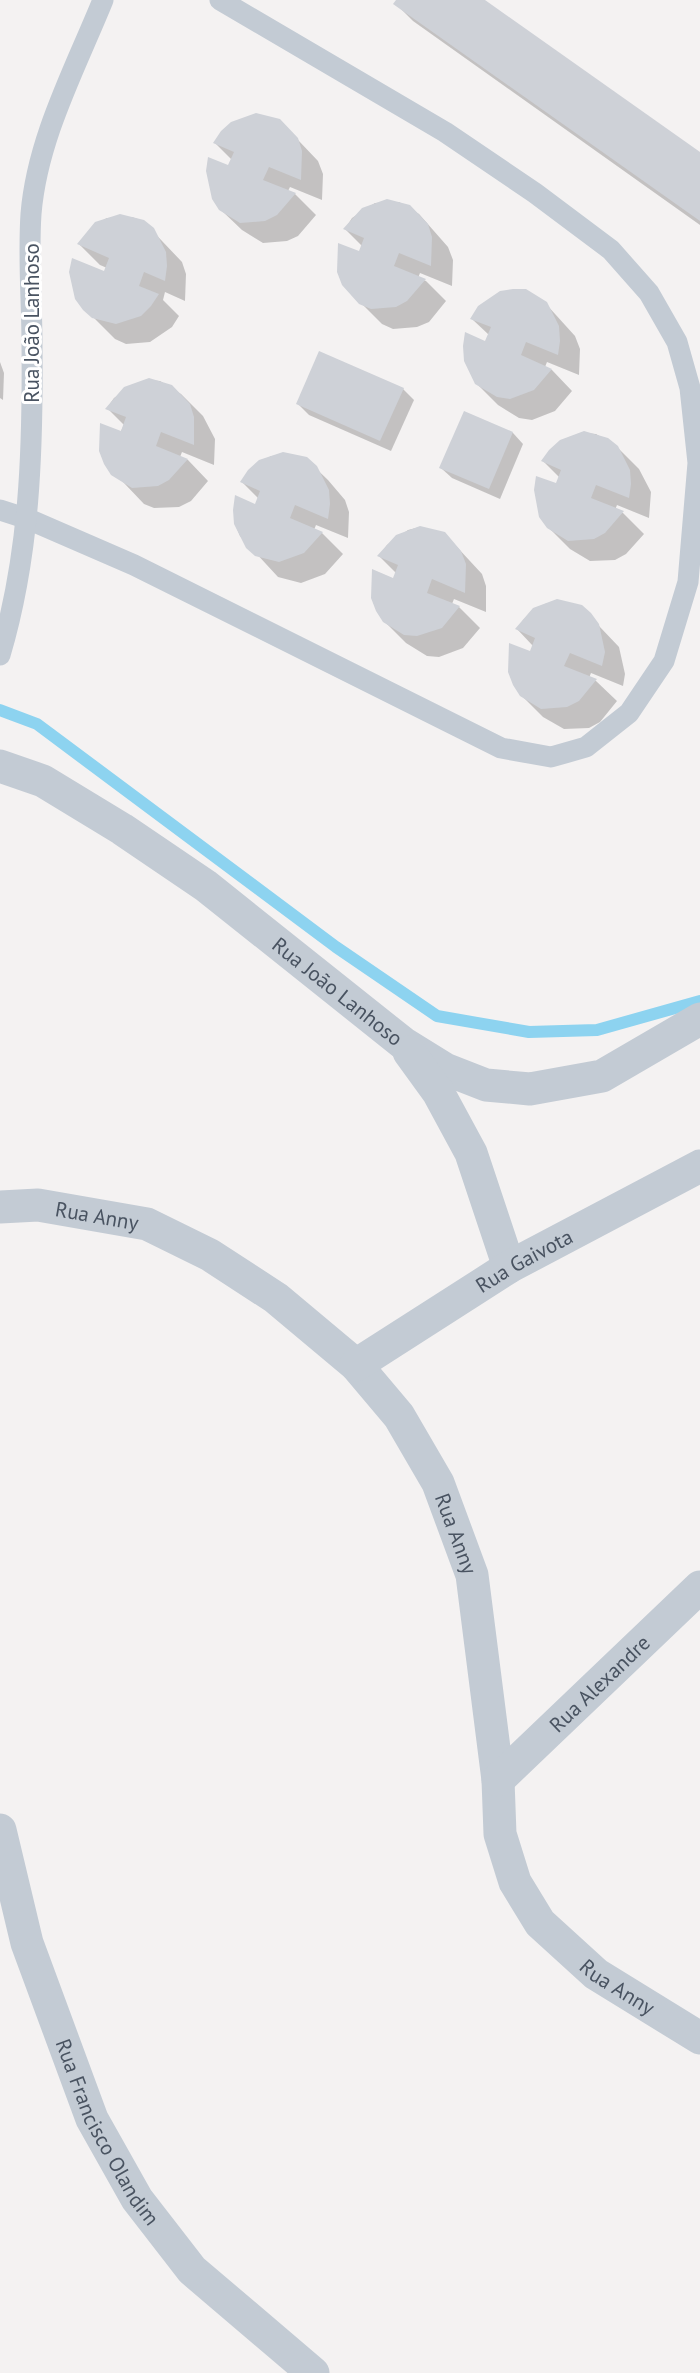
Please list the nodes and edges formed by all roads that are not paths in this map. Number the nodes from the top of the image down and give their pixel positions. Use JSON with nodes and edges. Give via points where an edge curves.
{"nodes":[{"id":1,"x":103,"y":0,"type":"edge"},
{"id":2,"x":220,"y":0,"type":"edge"},
{"id":3,"x":0,"y":510,"type":"edge"},
{"id":4,"x":28,"y":519,"type":"junction"},
{"id":5,"x":0,"y":655,"type":"edge"},
{"id":6,"x":0,"y":766,"type":"edge"},
{"id":7,"x":700,"y":1018,"type":"edge"},
{"id":8,"x":403,"y":1043,"type":"junction"},
{"id":9,"x":700,"y":1166,"type":"edge"},
{"id":10,"x":0,"y":1207,"type":"edge"},
{"id":11,"x":509,"y":1267,"type":"junction"},
{"id":12,"x":356,"y":1365,"type":"junction"},
{"id":13,"x":700,"y":1587,"type":"edge"},
{"id":14,"x":498,"y":1780,"type":"junction"},
{"id":15,"x":0,"y":1830,"type":"edge"},
{"id":16,"x":700,"y":2038,"type":"edge"},
{"id":17,"x":313,"y":2373,"type":"edge"}],
"edges":[{"from":1,"to":4,"type":"lane","name":"Rua João Lanhoso","via":[[49,131],[37,171],[31,214]]},
{"from":2,"to":4,"type":"lane","via":[[445,132],[611,250],[649,293],[677,342],[690,388],[698,463],[688,582],[664,661],[629,713],[585,747],[551,757],[501,748],[134,565]]},
{"from":3,"to":4,"type":"lane"},
{"from":4,"to":5,"type":"lane","name":"Rua João Lanhoso","via":[[10,623]]},
{"from":6,"to":8,"type":"street","name":"Rua João Lanhoso","via":[[43,782],[206,886]]},
{"from":7,"to":8,"type":"street","name":"Rua João Lanhoso","via":[[602,1076],[530,1089],[486,1085],[446,1069]]},
{"from":8,"to":11,"type":"street","via":[[438,1092],[471,1154]]},
{"from":9,"to":11,"type":"street","name":"Rua Gaivota"},
{"from":10,"to":12,"type":"street","name":"Rua Anny","via":[[38,1205],[147,1224],[210,1255],[276,1298]]},
{"from":11,"to":12,"type":"street","name":"Rua Gaivota"},
{"from":12,"to":14,"type":"street","name":"Rua Anny","via":[[399,1416],[438,1483],[472,1575]]},
{"from":13,"to":14,"type":"street","name":"Rua Alexandre"},
{"from":14,"to":16,"type":"street","name":"Rua Anny","via":[[500,1834],[515,1882],[540,1923],[596,1974]]},
{"from":15,"to":17,"type":"street","name":"Rua Francisco Olandim","via":[[27,1943],[92,2120],[137,2199],[192,2270]]}]}
